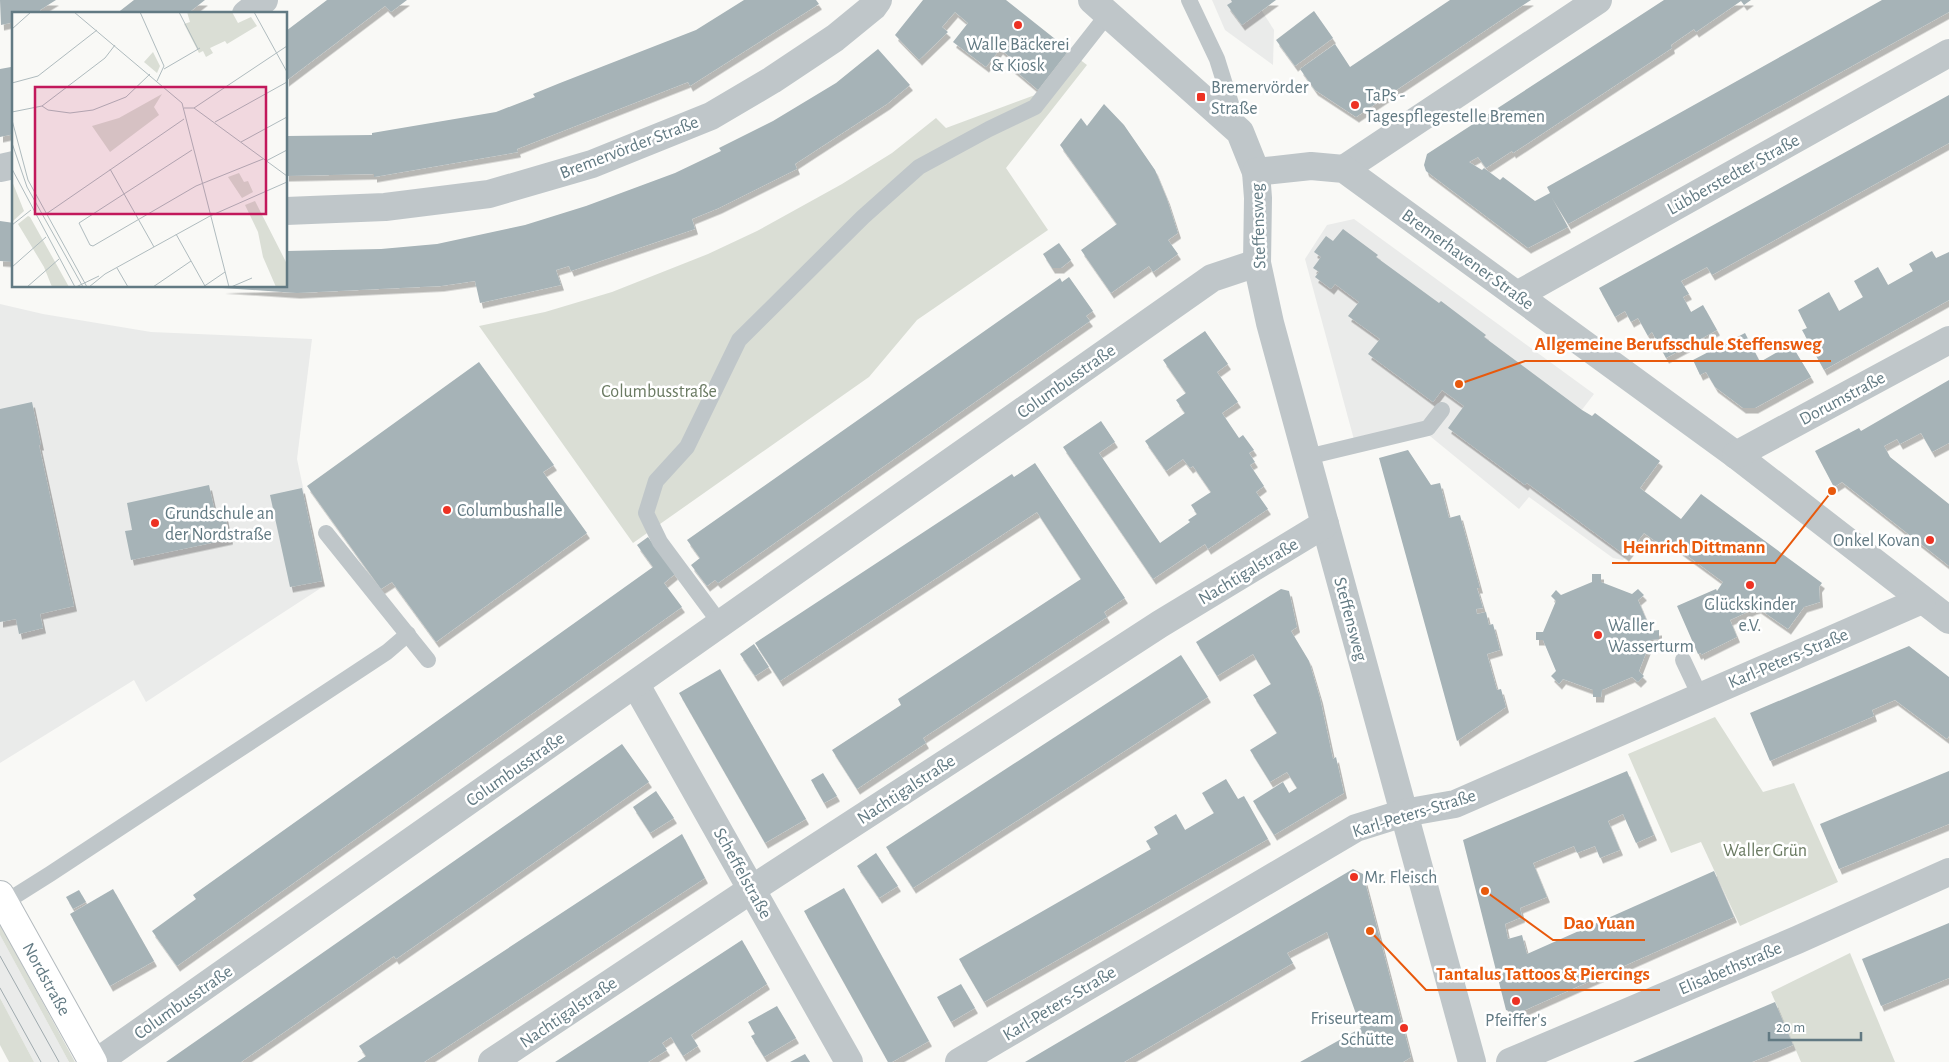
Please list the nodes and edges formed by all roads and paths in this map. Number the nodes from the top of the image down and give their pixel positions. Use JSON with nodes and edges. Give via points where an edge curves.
{"nodes":[{"id":1,"x":264,"y":0,"type":"edge"},
{"id":2,"x":878,"y":0,"type":"edge"},
{"id":3,"x":1189,"y":0,"type":"edge"},
{"id":4,"x":1598,"y":0,"type":"edge"},
{"id":5,"x":1100,"y":7,"type":"edge"},
{"id":6,"x":249,"y":12,"type":"edge"},
{"id":7,"x":1949,"y":53,"type":"edge"},
{"id":8,"x":1240,"y":132,"type":"junction"},
{"id":9,"x":1344,"y":169,"type":"junction"},
{"id":10,"x":1256,"y":172,"type":"junction"},
{"id":11,"x":288,"y":211,"type":"edge"},
{"id":12,"x":1257,"y":263,"type":"junction"},
{"id":13,"x":1517,"y":295,"type":"junction"},
{"id":14,"x":1949,"y":340,"type":"edge"},
{"id":15,"x":1442,"y":410,"type":"dead end"},
{"id":16,"x":1736,"y":456,"type":"junction"},
{"id":17,"x":1307,"y":457,"type":"junction"},
{"id":18,"x":1325,"y":524,"type":"junction"},
{"id":19,"x":326,"y":533,"type":"dead end"},
{"id":20,"x":1922,"y":600,"type":"junction"},
{"id":21,"x":1947,"y":617,"type":"edge"},
{"id":22,"x":720,"y":623,"type":"junction"},
{"id":23,"x":408,"y":634,"type":"junction"},
{"id":24,"x":428,"y":660,"type":"dead end"},
{"id":25,"x":1683,"y":660,"type":"dead end"},
{"id":26,"x":636,"y":684,"type":"junction"},
{"id":27,"x":1700,"y":696,"type":"junction"},
{"id":28,"x":1404,"y":813,"type":"junction"},
{"id":29,"x":1949,"y":872,"type":"edge"},
{"id":30,"x":752,"y":889,"type":"junction"},
{"id":31,"x":2,"y":899,"type":"edge"},
{"id":32,"x":95,"y":1062,"type":"edge"},
{"id":33,"x":492,"y":1062,"type":"edge"},
{"id":34,"x":849,"y":1062,"type":"edge"},
{"id":35,"x":959,"y":1062,"type":"edge"},
{"id":36,"x":1472,"y":1062,"type":"edge"},
{"id":37,"x":1510,"y":1062,"type":"edge"}],
"edges":[{"from":1,"to":6,"type":"street"},
{"from":2,"to":11,"type":"street","name":"Bremervörder Straße","via":[[835,38],[711,116],[592,164],[490,194],[385,207]]},
{"from":3,"to":8,"type":"lane","via":[[1217,59]]},
{"from":4,"to":9,"type":"street"},
{"from":5,"to":8,"type":"street"},
{"from":5,"to":22,"type":"lane","via":[[1035,106],[919,167],[862,217],[739,340],[686,447],[656,481],[646,513],[660,542]]},
{"from":7,"to":13,"type":"street","name":"Lübberstedter Straße"},
{"from":8,"to":10,"type":"street"},
{"from":9,"to":10,"type":"street","via":[[1311,166]]},
{"from":9,"to":13,"type":"street","name":"Bremerhavener Straße"},
{"from":10,"to":12,"type":"street","name":"Steffensweg"},
{"from":12,"to":17,"type":"street","name":"Steffensweg"},
{"from":12,"to":22,"type":"street","name":"Columbusstraße","via":[[1212,278]]},
{"from":13,"to":16,"type":"street","name":"Bremerhavener Straße"},
{"from":14,"to":16,"type":"street","name":"Dorumstraße"},
{"from":15,"to":17,"type":"lane","via":[[1428,428]]},
{"from":16,"to":20,"type":"street","name":"Bremerhavener Straße"},
{"from":17,"to":18,"type":"street","name":"Steffensweg"},
{"from":18,"to":28,"type":"street","name":"Steffensweg"},
{"from":18,"to":30,"type":"street","name":"Nachtigalstraße","via":[[1160,624]]},
{"from":19,"to":23,"type":"lane"},
{"from":20,"to":21,"type":"street","name":"Bremerhavener Straße"},
{"from":20,"to":27,"type":"street","name":"Karl-Peters-Straße"},
{"from":22,"to":26,"type":"street","name":"Columbusstraße"},
{"from":23,"to":24,"type":"lane"},
{"from":23,"to":31,"type":"lane","via":[[387,652],[50,874]]},
{"from":25,"to":27,"type":"lane"},
{"from":26,"to":30,"type":"street","name":"Scheffelstraße"},
{"from":26,"to":32,"type":"street","name":"Columbusstraße"},
{"from":27,"to":28,"type":"street","name":"Karl-Peters-Straße","via":[[1455,804]]},
{"from":28,"to":35,"type":"street","name":"Karl-Peters-Straße","via":[[1356,828]]},
{"from":28,"to":36,"type":"street","name":"Steffensweg"},
{"from":29,"to":37,"type":"street","name":"Elisabethstraße"},
{"from":30,"to":33,"type":"street","name":"Nachtigalstraße"},
{"from":30,"to":34,"type":"street","name":"Scheffelstraße"},
{"from":31,"to":32,"type":"main road","name":"Nordstraße"}]}
